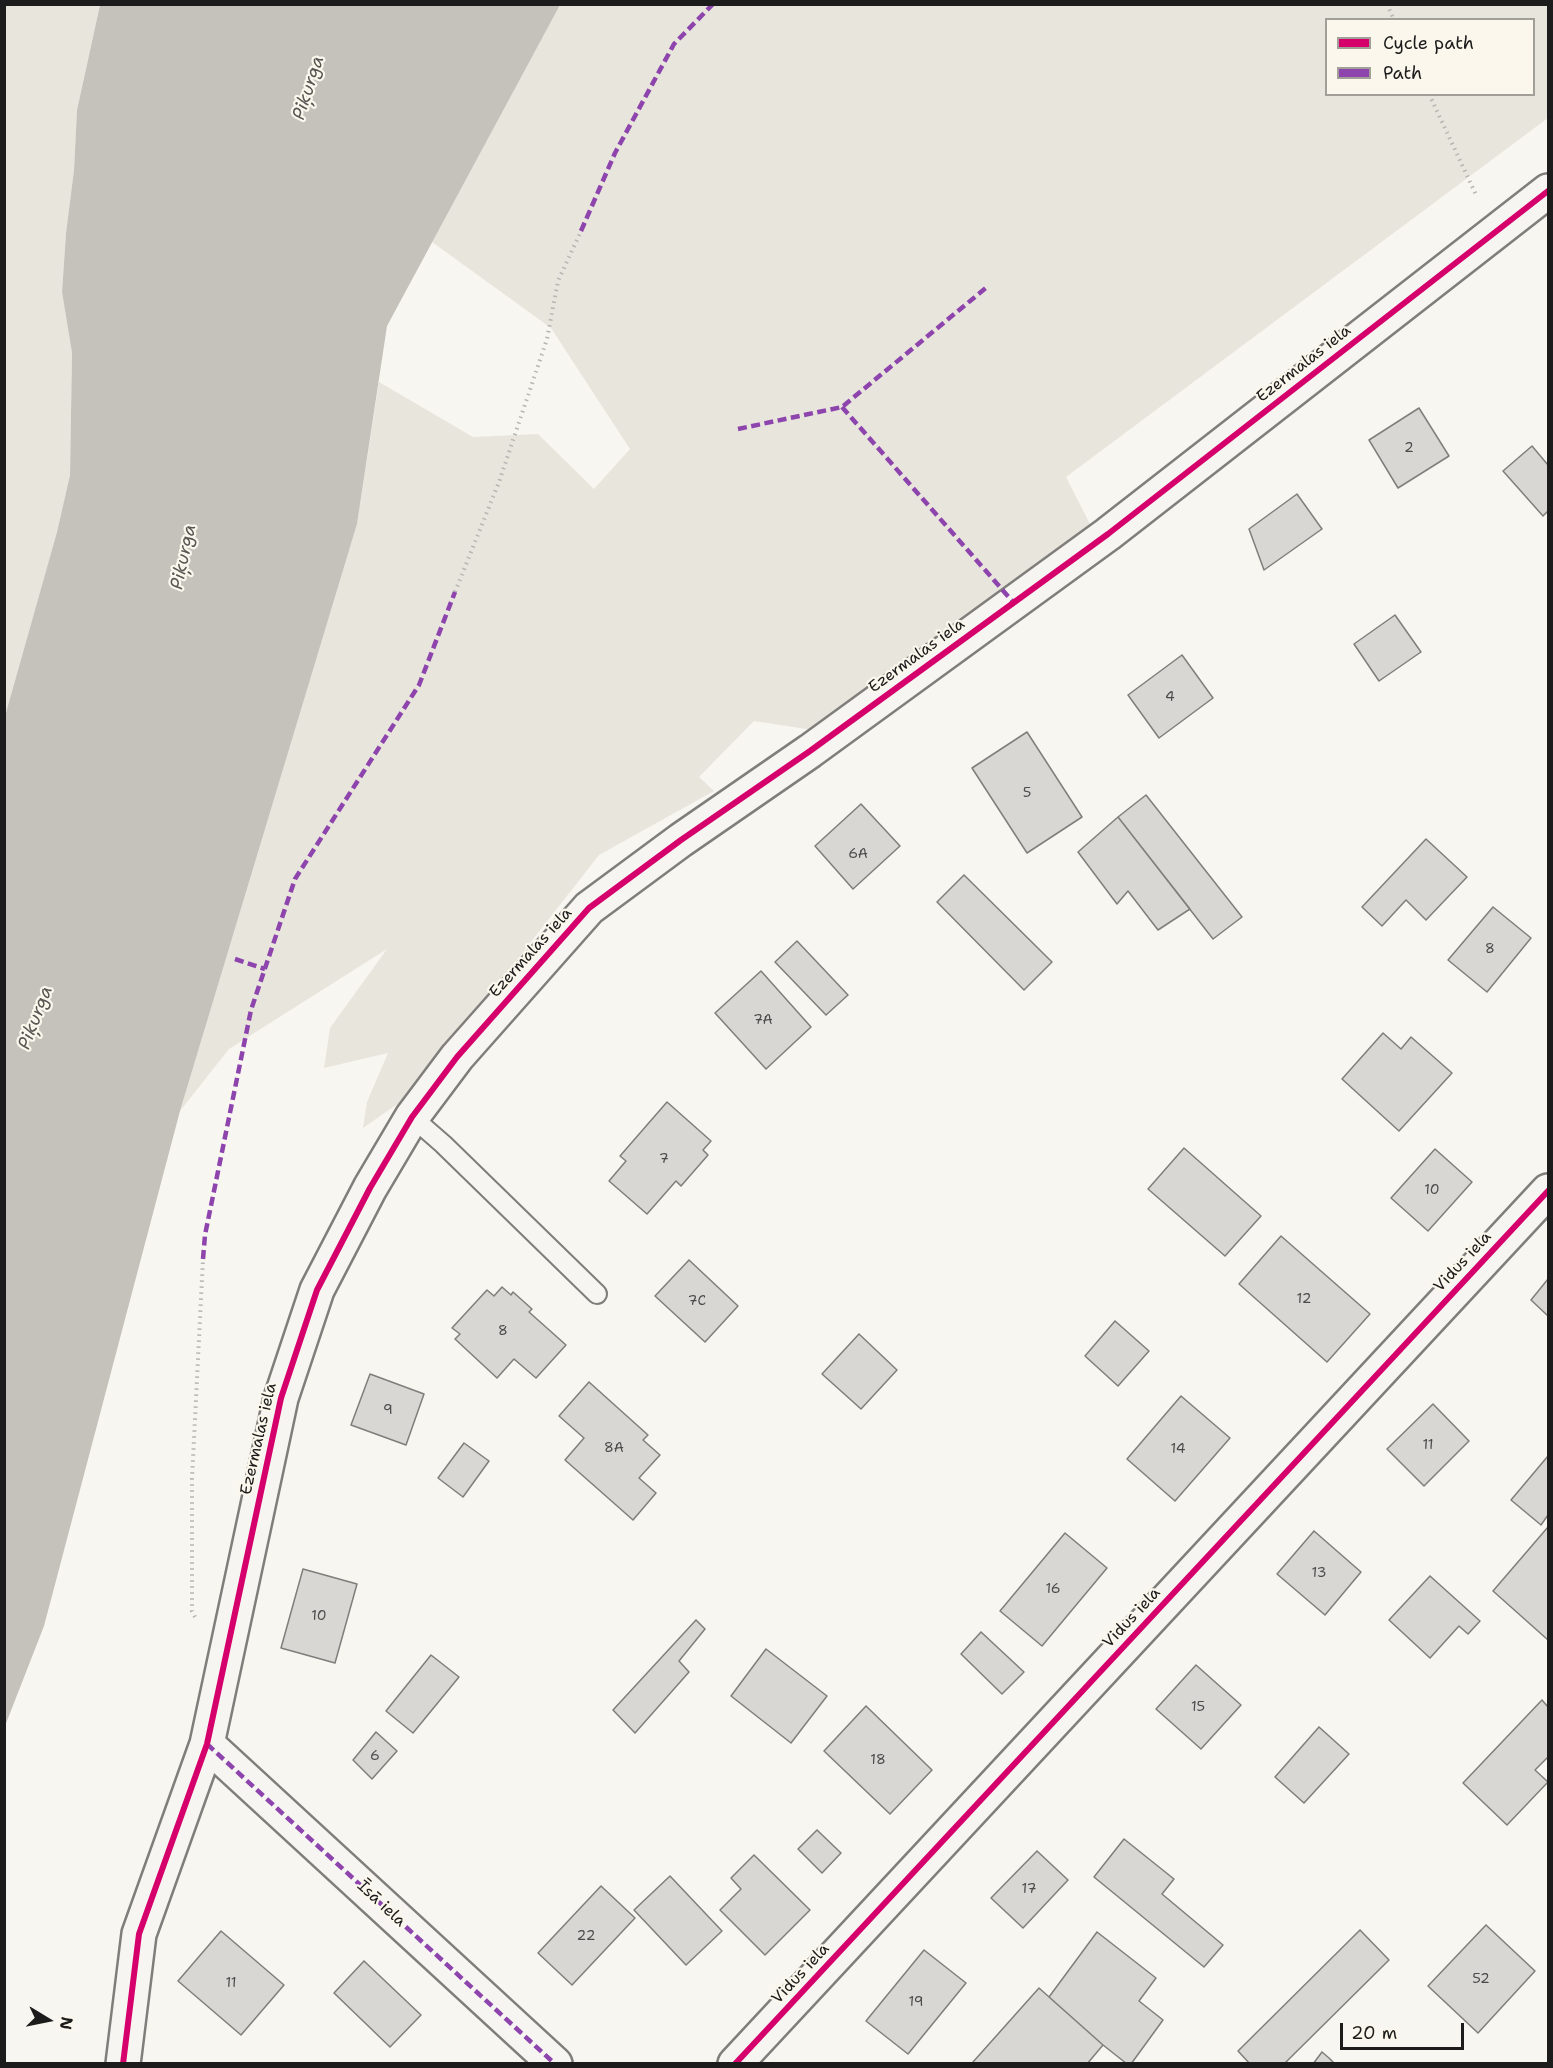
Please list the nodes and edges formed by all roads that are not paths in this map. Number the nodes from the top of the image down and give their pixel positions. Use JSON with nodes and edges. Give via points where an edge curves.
{"nodes":[{"id":1,"x":1548,"y":191,"type":"edge"},
{"id":2,"x":412,"y":1117,"type":"junction"},
{"id":3,"x":1548,"y":1191,"type":"edge"},
{"id":4,"x":597,"y":1294,"type":"dead end"},
{"id":5,"x":207,"y":1744,"type":"junction"},
{"id":6,"x":123,"y":2064,"type":"edge"},
{"id":7,"x":555,"y":2064,"type":"edge"},
{"id":8,"x":735,"y":2064,"type":"edge"}],
"edges":[{"from":1,"to":2,"type":"street","name":"Ezermalas iela","via":[[1108,534],[589,908],[457,1057]]},
{"from":2,"to":4,"type":"lane"},
{"from":2,"to":5,"type":"street","name":"Ezermalas iela","via":[[317,1290],[281,1398]]},
{"from":3,"to":8,"type":"street","name":"Vidus iela"},
{"from":5,"to":6,"type":"street","name":"Ezermalas iela","via":[[139,1935]]},
{"from":5,"to":7,"type":"street","name":"Īsā iela"}]}
